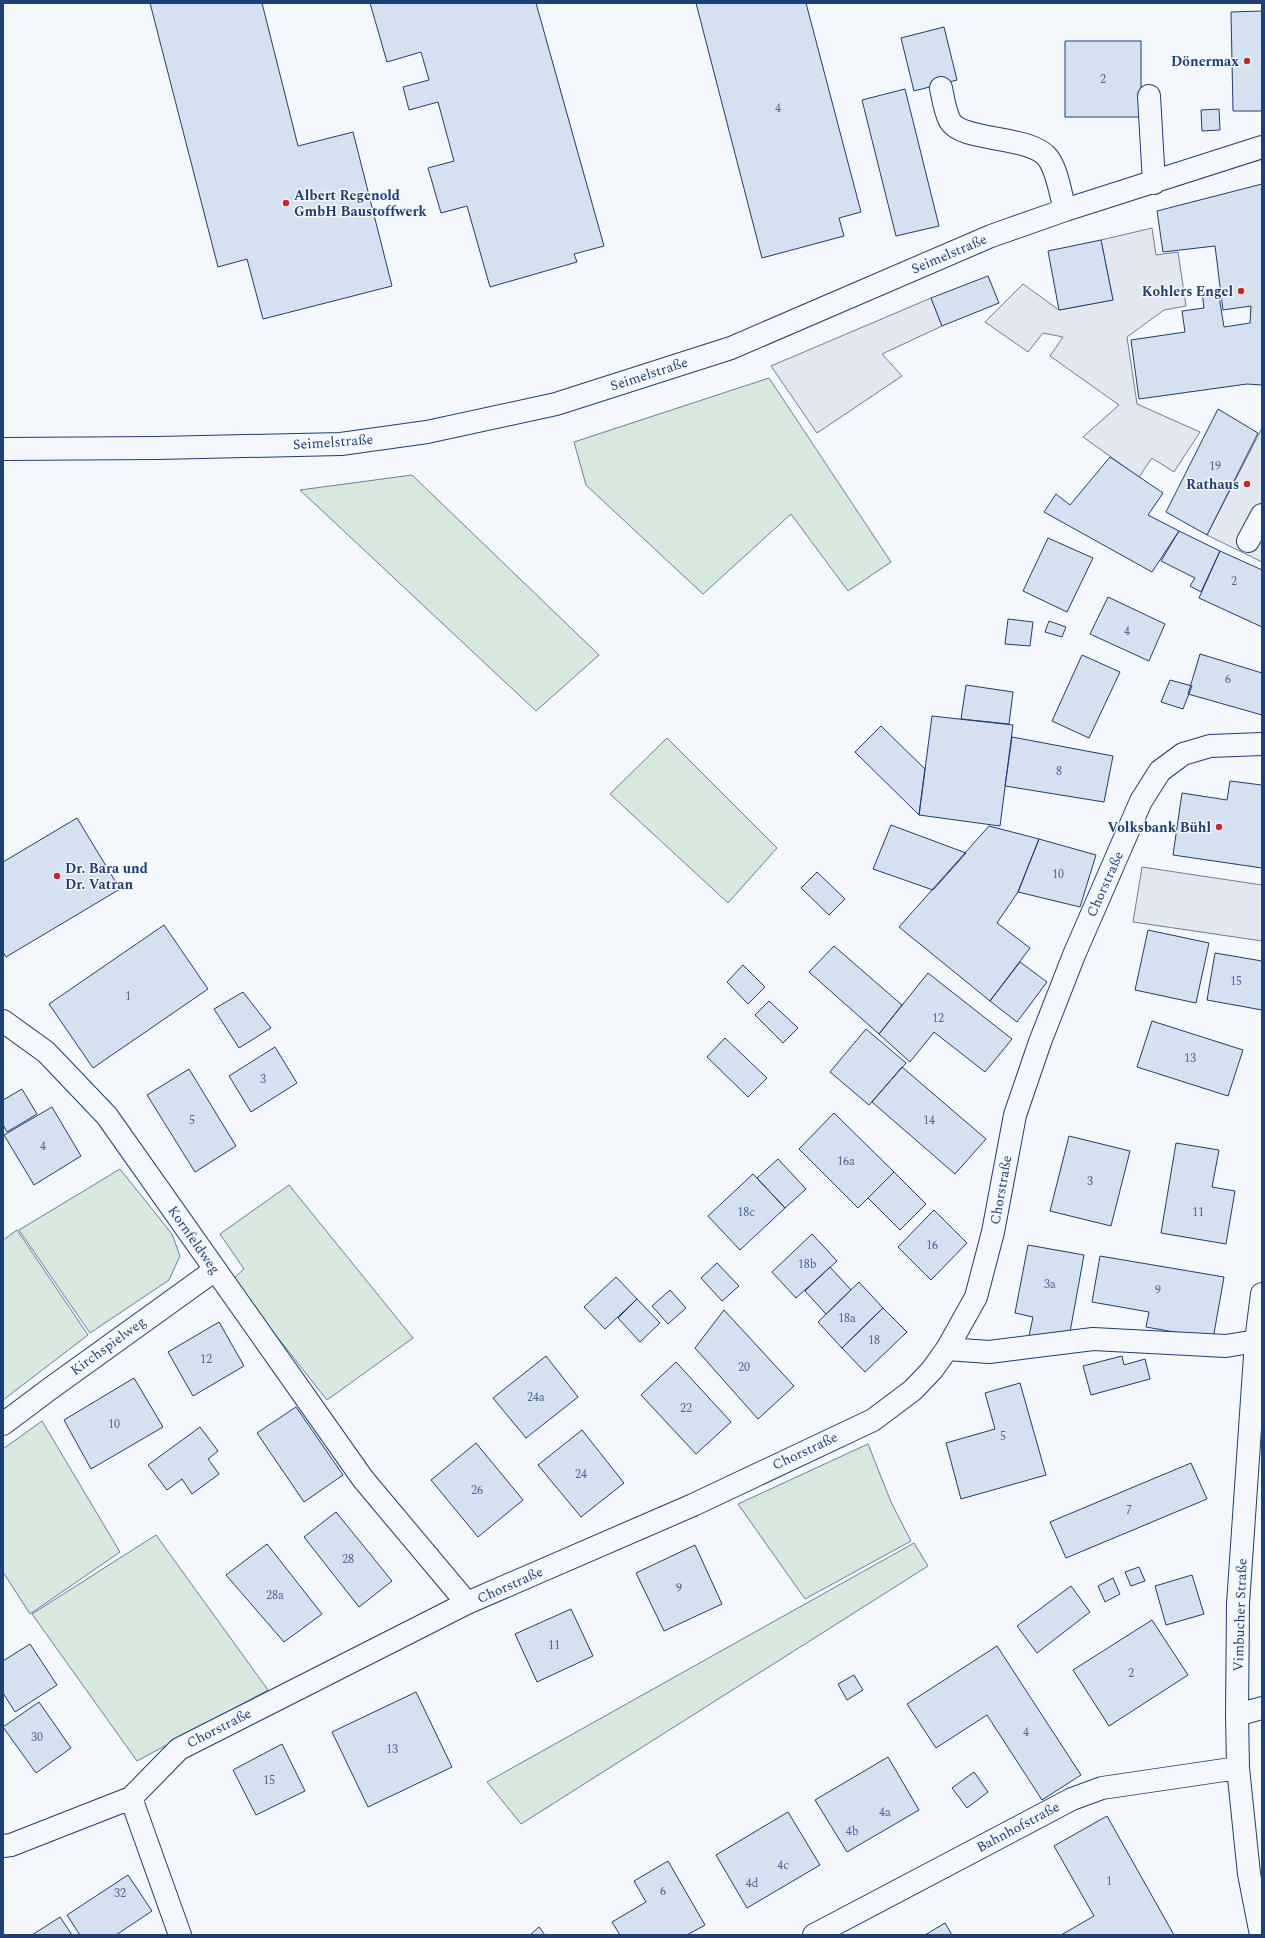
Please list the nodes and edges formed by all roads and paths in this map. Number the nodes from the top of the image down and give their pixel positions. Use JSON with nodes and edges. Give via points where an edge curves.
{"nodes":[{"id":1,"x":940,"y":88,"type":"dead end"},
{"id":2,"x":1149,"y":96,"type":"dead end"},
{"id":3,"x":1262,"y":148,"type":"edge"},
{"id":4,"x":1154,"y":183,"type":"junction"},
{"id":5,"x":1065,"y":210,"type":"junction"},
{"id":6,"x":3,"y":449,"type":"edge"},
{"id":7,"x":1262,"y":515,"type":"edge"},
{"id":8,"x":1248,"y":541,"type":"dead end"},
{"id":9,"x":1262,"y":744,"type":"edge"},
{"id":10,"x":3,"y":1021,"type":"edge"},
{"id":11,"x":215,"y":1270,"type":"junction"},
{"id":12,"x":1262,"y":1294,"type":"edge"},
{"id":13,"x":1259,"y":1340,"type":"edge"},
{"id":14,"x":947,"y":1349,"type":"junction"},
{"id":15,"x":3,"y":1424,"type":"edge"},
{"id":16,"x":467,"y":1604,"type":"junction"},
{"id":17,"x":1262,"y":1708,"type":"edge"},
{"id":18,"x":1237,"y":1715,"type":"junction"},
{"id":19,"x":1238,"y":1768,"type":"junction"},
{"id":20,"x":131,"y":1798,"type":"junction"},
{"id":21,"x":3,"y":1846,"type":"edge"},
{"id":22,"x":822,"y":1933,"type":"edge"},
{"id":23,"x":180,"y":1935,"type":"edge"},
{"id":24,"x":1261,"y":1935,"type":"edge"}],
"edges":[{"from":1,"to":5,"type":"street","via":[[950,121],[964,132],[1010,141],[1047,156],[1055,172]]},
{"from":2,"to":4,"type":"street"},
{"from":3,"to":4,"type":"street","name":"Seimelstraße"},
{"from":4,"to":5,"type":"street","name":"Seimelstraße"},
{"from":5,"to":6,"type":"street","name":"Seimelstraße","via":[[991,236],[732,348],[556,404],[427,432],[341,444]]},
{"from":7,"to":8,"type":"street"},
{"from":9,"to":14,"type":"street","name":"Chorstraße","via":[[1210,746],[1183,754],[1160,771],[1141,801],[1074,955],[1040,1042],[1015,1115],[993,1232],[976,1297]]},
{"from":10,"to":11,"type":"street","name":"Kornfeldweg","via":[[46,1052],[107,1116]]},
{"from":11,"to":15,"type":"street","name":"Kirchspielweg"},
{"from":11,"to":16,"type":"street","name":"Kornfeldweg","via":[[363,1478]]},
{"from":12,"to":13,"type":"street","name":"Vimbucher Straße"},
{"from":13,"to":14,"type":"street","via":[[1226,1346],[1093,1340],[989,1352]]},
{"from":13,"to":18,"type":"street","name":"Vimbucher Straße","via":[[1238,1604]]},
{"from":14,"to":16,"type":"street","name":"Chorstraße","via":[[913,1390],[873,1420],[693,1505]]},
{"from":16,"to":20,"type":"street","name":"Chorstraße","via":[[179,1749]]},
{"from":17,"to":18,"type":"street"},
{"from":18,"to":19,"type":"street","name":"Vimbucher Straße"},
{"from":19,"to":22,"type":"street","name":"Bahnhofstraße","via":[[1102,1788],[1072,1799]]},
{"from":19,"to":24,"type":"street","name":"Vimbucher Straße","via":[[1249,1874]]},
{"from":20,"to":21,"type":"street"},
{"from":20,"to":23,"type":"street"}]}
